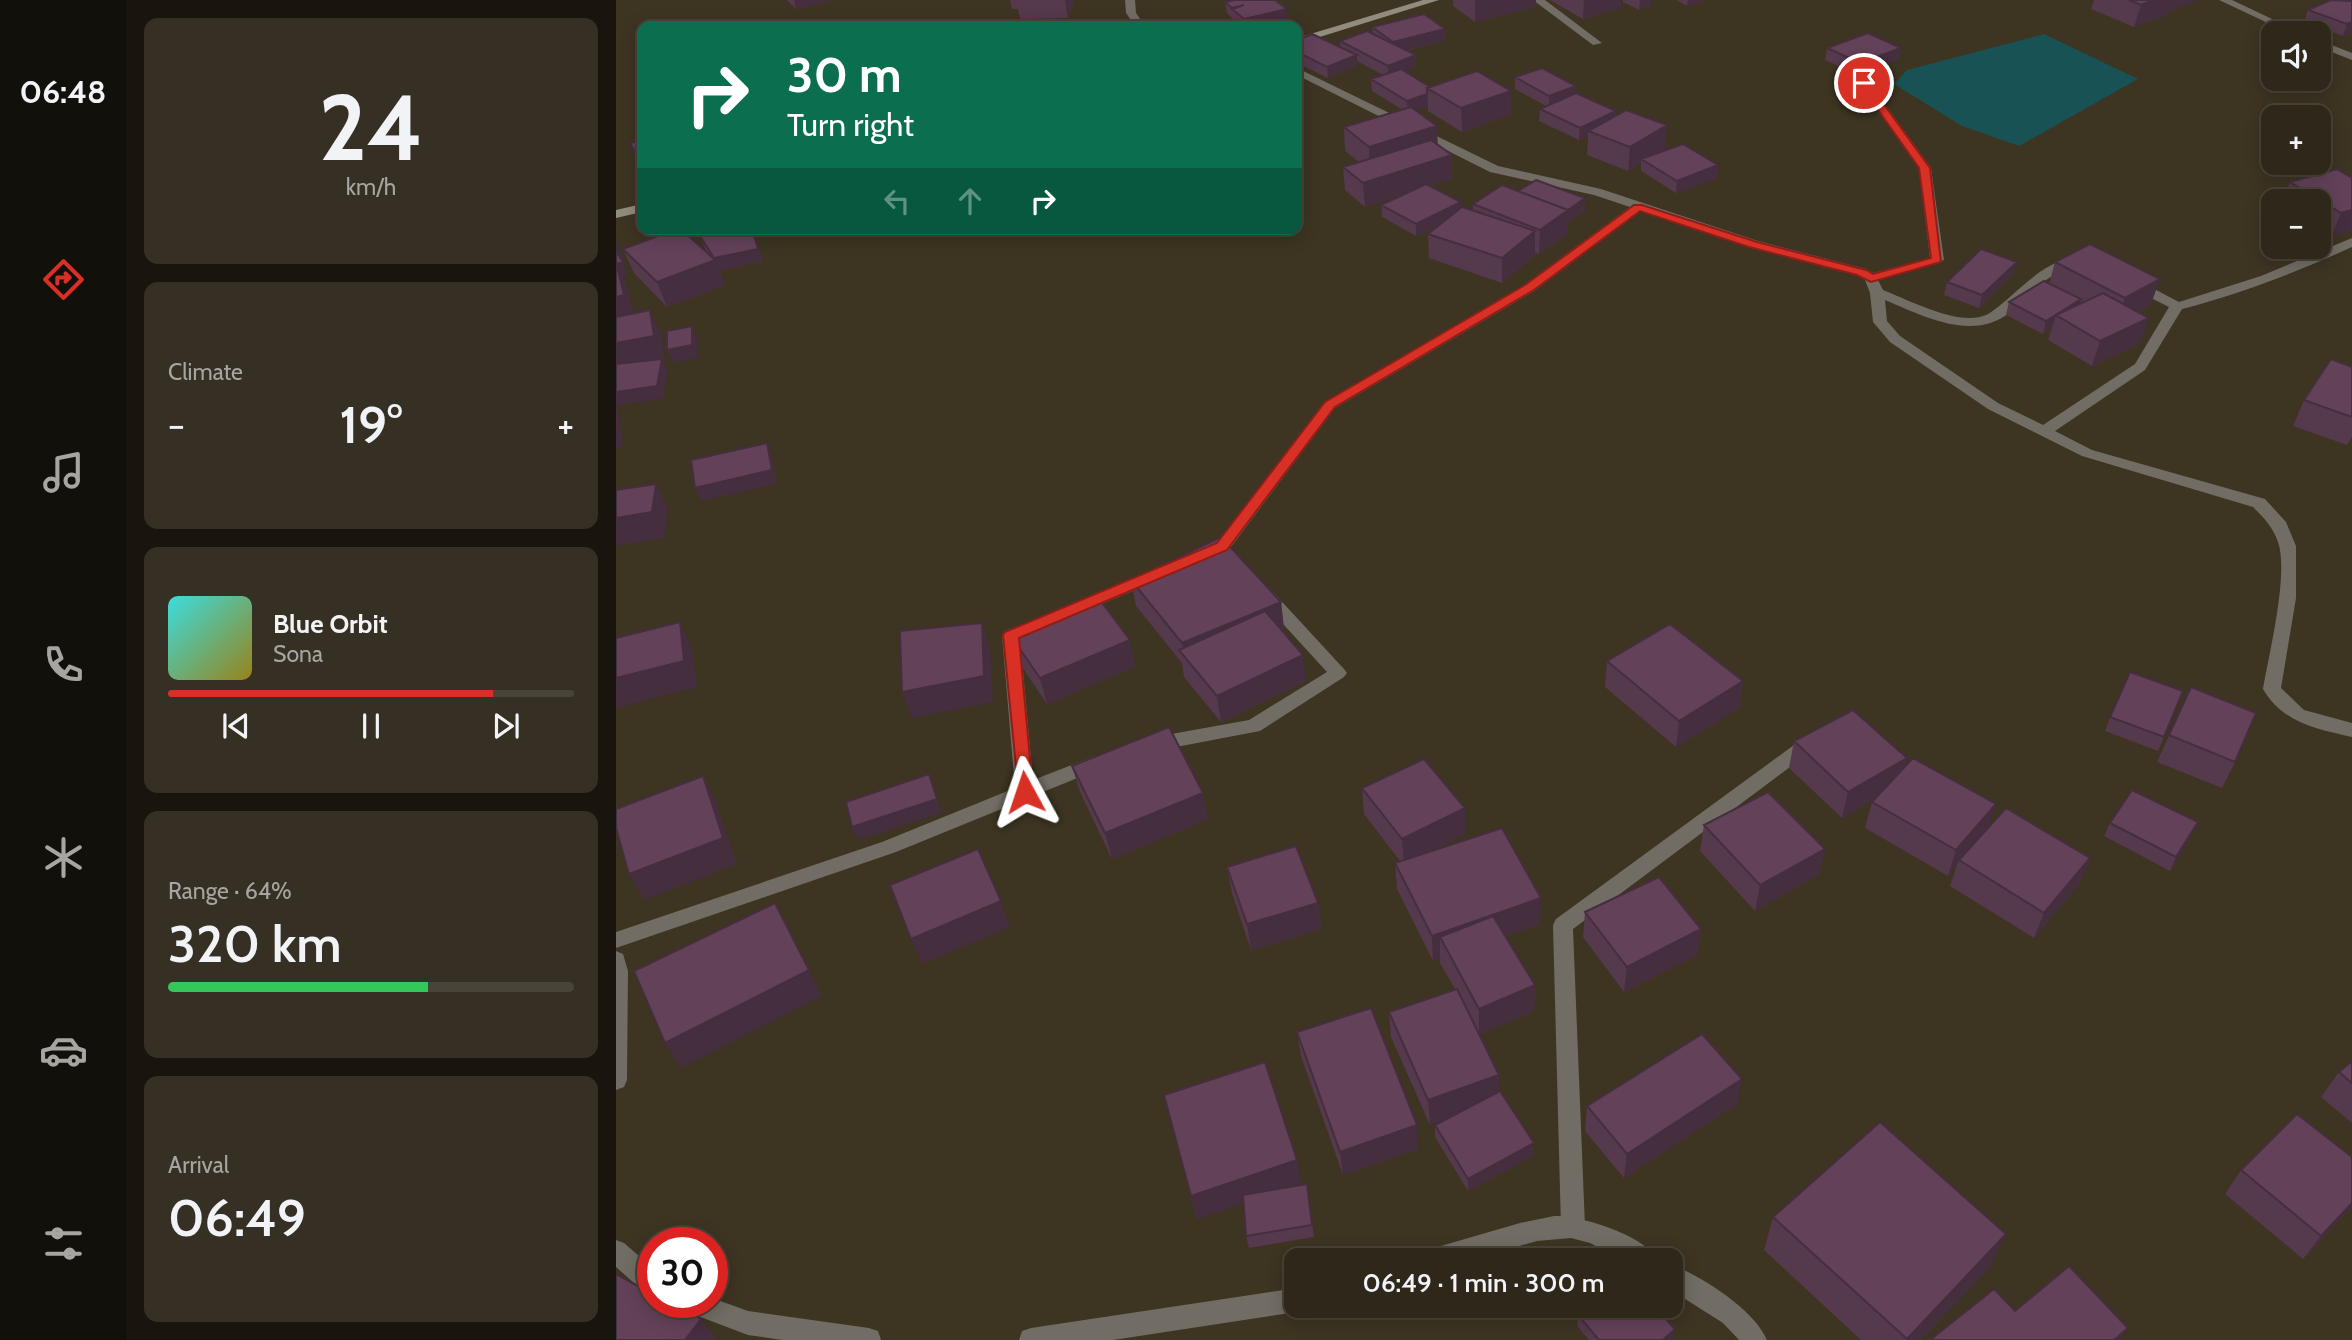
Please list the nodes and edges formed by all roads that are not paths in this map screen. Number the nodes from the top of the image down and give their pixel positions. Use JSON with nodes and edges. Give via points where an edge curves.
{"nodes":[{"id":1,"x":1130,"y":0,"type":"edge"},
{"id":2,"x":1434,"y":0,"type":"edge"},
{"id":3,"x":1538,"y":0,"type":"edge"},
{"id":4,"x":2224,"y":0,"type":"edge"},
{"id":5,"x":2249,"y":0,"type":"edge"},
{"id":6,"x":2237,"y":5,"type":"junction"},
{"id":7,"x":1136,"y":21,"type":"edge"},
{"id":8,"x":2271,"y":21,"type":"edge"},
{"id":9,"x":1302,"y":40,"type":"edge"},
{"id":10,"x":1597,"y":43,"type":"dead end"},
{"id":11,"x":2331,"y":48,"type":"edge"},
{"id":12,"x":2352,"y":57,"type":"edge"},
{"id":13,"x":1302,"y":73,"type":"edge"},
{"id":14,"x":1864,"y":83,"type":"dead end"},
{"id":15,"x":1638,"y":207,"type":"junction"},
{"id":16,"x":637,"y":209,"type":"edge"},
{"id":17,"x":616,"y":214,"type":"edge"},
{"id":18,"x":2352,"y":242,"type":"edge"},
{"id":19,"x":2090,"y":268,"type":"edge"},
{"id":20,"x":1871,"y":278,"type":"junction"},
{"id":21,"x":2125,"y":280,"type":"edge"},
{"id":22,"x":1877,"y":293,"type":"junction"},
{"id":23,"x":2177,"y":306,"type":"junction"},
{"id":24,"x":2043,"y":432,"type":"junction"},
{"id":25,"x":1172,"y":568,"type":"edge"},
{"id":26,"x":2352,"y":730,"type":"edge"},
{"id":27,"x":1132,"y":748,"type":"edge"},
{"id":28,"x":1800,"y":750,"type":"edge"},
{"id":29,"x":1108,"y":758,"type":"edge"},
{"id":30,"x":1025,"y":792,"type":"junction"},
{"id":31,"x":616,"y":940,"type":"edge"},
{"id":32,"x":616,"y":960,"type":"edge"},
{"id":33,"x":616,"y":1080,"type":"edge"},
{"id":34,"x":1573,"y":1227,"type":"junction"},
{"id":35,"x":1475,"y":1248,"type":"edge"},
{"id":36,"x":1625,"y":1248,"type":"edge"},
{"id":37,"x":616,"y":1251,"type":"edge"},
{"id":38,"x":637,"y":1270,"type":"edge"},
{"id":39,"x":1683,"y":1284,"type":"edge"},
{"id":40,"x":1284,"y":1302,"type":"edge"},
{"id":41,"x":728,"y":1316,"type":"edge"},
{"id":42,"x":869,"y":1340,"type":"edge"},
{"id":43,"x":1031,"y":1340,"type":"edge"},
{"id":44,"x":1755,"y":1340,"type":"edge"}],
"edges":[{"from":1,"to":7,"type":"street","via":[[1130,13]]},
{"from":2,"to":9,"type":"main road"},
{"from":3,"to":10,"type":"street"},
{"from":4,"to":6,"type":"street"},
{"from":5,"to":6,"type":"street"},
{"from":6,"to":8,"type":"street"},
{"from":11,"to":12,"type":"street"},
{"from":13,"to":15,"type":"street","via":[[1494,169],[1597,192]]},
{"from":14,"to":20,"type":"street","via":[[1925,168],[1937,260]]},
{"from":15,"to":20,"type":"street"},
{"from":15,"to":27,"type":"street","via":[[1529,288],[1330,405],[1216,549],[1253,581],[1338,673],[1255,726]]},
{"from":16,"to":17,"type":"main road"},
{"from":18,"to":23,"type":"street","via":[[2290,271]]},
{"from":19,"to":22,"type":"street","via":[[2067,264],[1979,322],[1959,321]]},
{"from":20,"to":22,"type":"street"},
{"from":21,"to":23,"type":"street"},
{"from":22,"to":24,"type":"street","via":[[1880,323],[1895,340],[1993,406]]},
{"from":23,"to":24,"type":"street","via":[[2140,367]]},
{"from":24,"to":26,"type":"street","via":[[2087,453],[2259,503],[2280,526],[2288,546],[2288,598],[2272,689],[2298,717]]},
{"from":25,"to":30,"type":"street","via":[[1010,635]]},
{"from":28,"to":34,"type":"street","via":[[1563,925]]},
{"from":29,"to":30,"type":"street"},
{"from":30,"to":31,"type":"street","via":[[889,847]]},
{"from":32,"to":33,"type":"street"},
{"from":34,"to":35,"type":"street","via":[[1522,1234]]},
{"from":34,"to":36,"type":"street"},
{"from":37,"to":38,"type":"street"},
{"from":39,"to":44,"type":"street","via":[[1731,1314]]},
{"from":40,"to":43,"type":"street"},
{"from":41,"to":42,"type":"street","via":[[748,1323]]}]}
